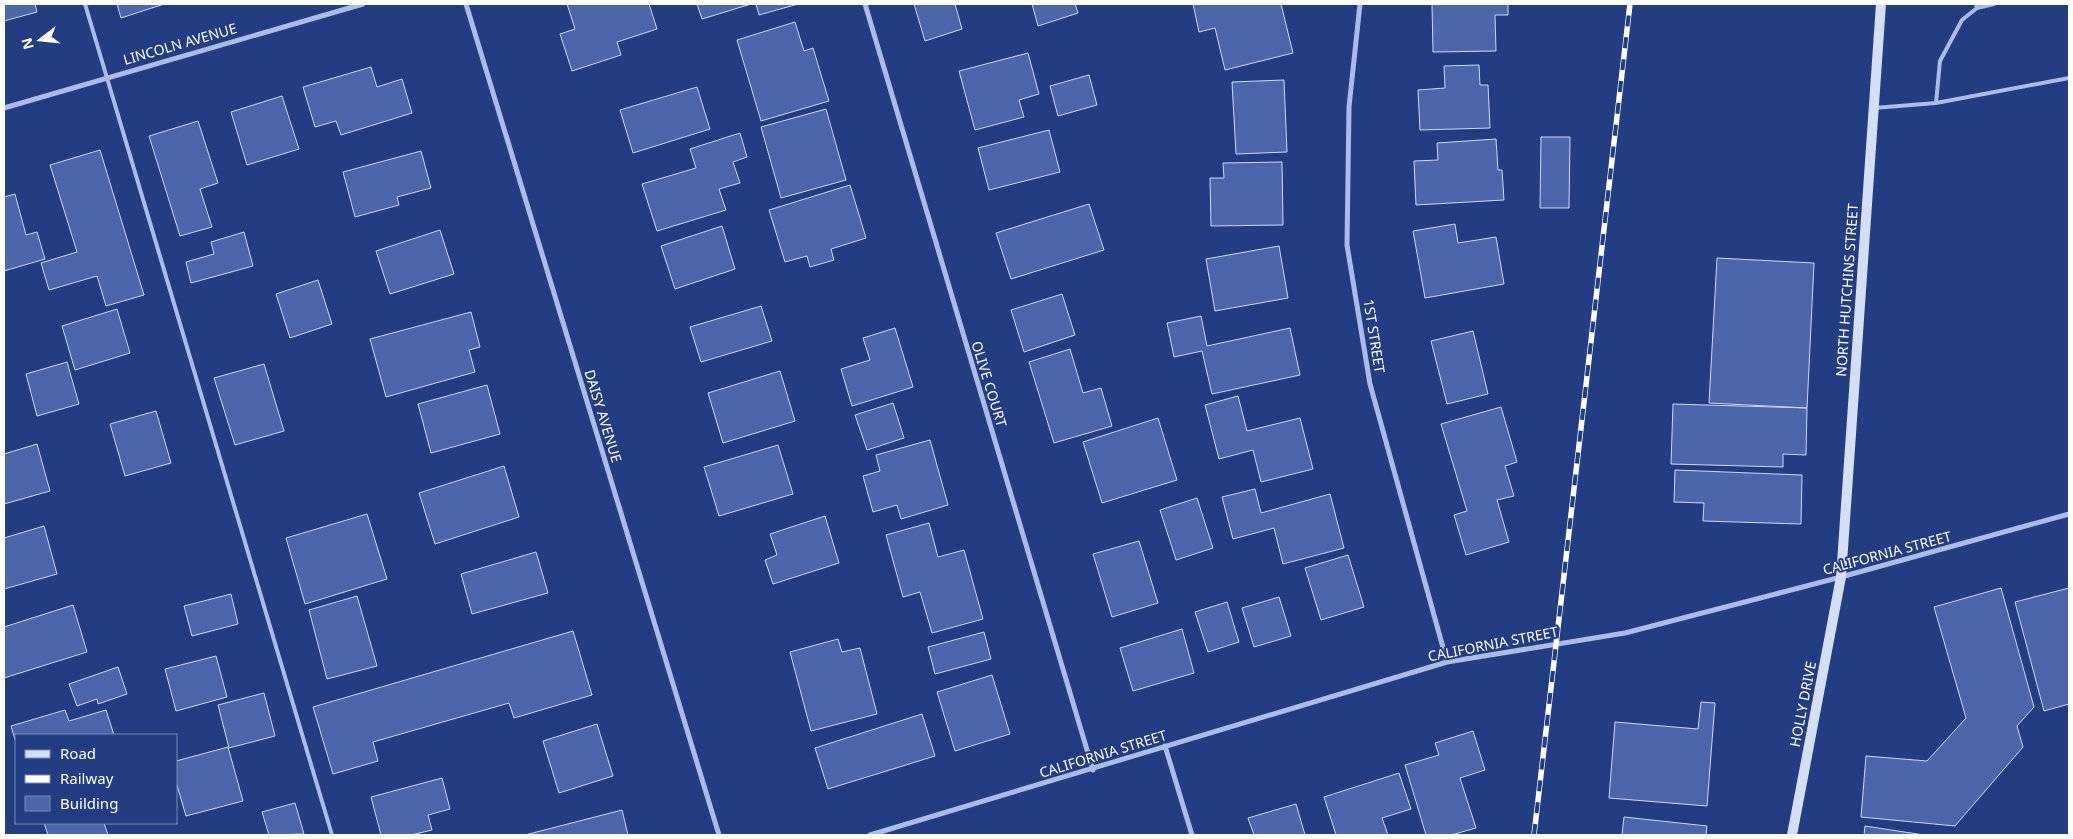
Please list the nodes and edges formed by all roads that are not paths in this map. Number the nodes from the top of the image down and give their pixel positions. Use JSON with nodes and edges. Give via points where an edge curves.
{"nodes":[{"id":1,"x":85,"y":4,"type":"edge"},
{"id":2,"x":363,"y":4,"type":"edge"},
{"id":3,"x":466,"y":4,"type":"edge"},
{"id":4,"x":865,"y":4,"type":"edge"},
{"id":5,"x":1360,"y":4,"type":"edge"},
{"id":6,"x":1881,"y":4,"type":"edge"},
{"id":7,"x":1994,"y":4,"type":"edge"},
{"id":8,"x":1976,"y":6,"type":"edge"},
{"id":9,"x":107,"y":77,"type":"junction"},
{"id":10,"x":2069,"y":78,"type":"edge"},
{"id":11,"x":1936,"y":103,"type":"junction"},
{"id":12,"x":4,"y":108,"type":"edge"},
{"id":13,"x":1874,"y":108,"type":"junction"},
{"id":14,"x":2069,"y":514,"type":"edge"},
{"id":15,"x":1841,"y":577,"type":"junction"},
{"id":16,"x":1447,"y":662,"type":"junction"},
{"id":17,"x":1165,"y":746,"type":"junction"},
{"id":18,"x":1093,"y":770,"type":"junction"},
{"id":19,"x":332,"y":835,"type":"edge"},
{"id":20,"x":718,"y":835,"type":"edge"},
{"id":21,"x":870,"y":835,"type":"edge"},
{"id":22,"x":1192,"y":835,"type":"edge"},
{"id":23,"x":1792,"y":835,"type":"edge"}],
"edges":[{"from":1,"to":9,"type":"lane"},
{"from":2,"to":9,"type":"street","name":"LINCOLN AVENUE"},
{"from":3,"to":20,"type":"street","name":"DAISY AVENUE"},
{"from":4,"to":18,"type":"street","name":"OLIVE COURT"},
{"from":5,"to":16,"type":"street","name":"1ST STREET","via":[[1349,107],[1347,245],[1370,384]]},
{"from":6,"to":13,"type":"street","name":"NORTH HUTCHINS STREET"},
{"from":7,"to":8,"type":"lane"},
{"from":8,"to":11,"type":"lane","via":[[1962,20],[1940,61]]},
{"from":9,"to":12,"type":"street","name":"LINCOLN AVENUE"},
{"from":9,"to":19,"type":"lane"},
{"from":10,"to":11,"type":"lane"},
{"from":11,"to":13,"type":"lane"},
{"from":13,"to":15,"type":"street","name":"NORTH HUTCHINS STREET"},
{"from":14,"to":15,"type":"street","name":"CALIFORNIA STREET"},
{"from":15,"to":16,"type":"street","name":"CALIFORNIA STREET","via":[[1625,633]]},
{"from":15,"to":23,"type":"street","name":"HOLLY DRIVE"},
{"from":16,"to":17,"type":"street","name":"CALIFORNIA STREET"},
{"from":17,"to":18,"type":"street","name":"CALIFORNIA STREET"},
{"from":17,"to":22,"type":"street"},
{"from":18,"to":21,"type":"street","name":"CALIFORNIA STREET"}]}
